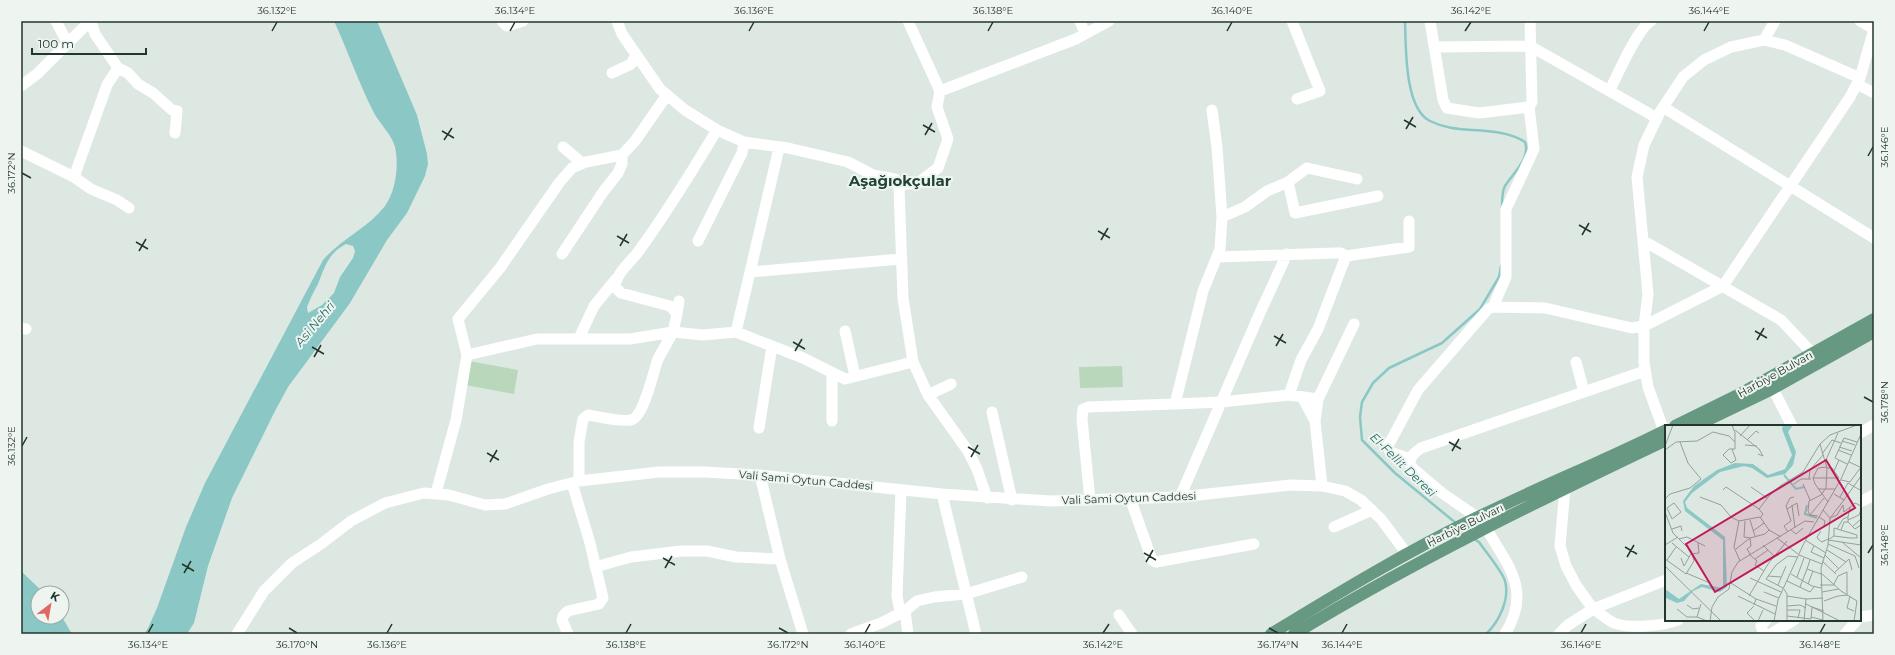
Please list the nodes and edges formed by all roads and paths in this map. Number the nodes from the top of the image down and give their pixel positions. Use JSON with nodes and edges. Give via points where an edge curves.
{"nodes":[{"id":1,"x":56,"y":21,"type":"edge"},
{"id":2,"x":91,"y":21,"type":"edge"},
{"id":3,"x":502,"y":21,"type":"edge"},
{"id":4,"x":523,"y":21,"type":"edge"},
{"id":5,"x":617,"y":21,"type":"edge"},
{"id":6,"x":908,"y":21,"type":"edge"},
{"id":7,"x":1080,"y":21,"type":"edge"},
{"id":8,"x":1109,"y":21,"type":"edge"},
{"id":9,"x":1292,"y":21,"type":"edge"},
{"id":10,"x":1430,"y":21,"type":"edge"},
{"id":11,"x":1530,"y":21,"type":"edge"},
{"id":12,"x":1651,"y":21,"type":"edge"},
{"id":13,"x":1775,"y":21,"type":"edge"},
{"id":14,"x":1860,"y":21,"type":"edge"},
{"id":15,"x":1874,"y":29,"type":"edge"},
{"id":16,"x":1084,"y":34,"type":"junction"},
{"id":17,"x":1764,"y":40,"type":"junction"},
{"id":18,"x":68,"y":44,"type":"junction"},
{"id":19,"x":1530,"y":46,"type":"junction"},
{"id":20,"x":1434,"y":48,"type":"junction"},
{"id":21,"x":636,"y":55,"type":"junction"},
{"id":22,"x":118,"y":68,"type":"junction"},
{"id":23,"x":612,"y":73,"type":"dead end"},
{"id":24,"x":1858,"y":81,"type":"junction"},
{"id":25,"x":21,"y":86,"type":"edge"},
{"id":26,"x":1610,"y":90,"type":"junction"},
{"id":27,"x":940,"y":91,"type":"junction"},
{"id":28,"x":1874,"y":93,"type":"edge"},
{"id":29,"x":667,"y":95,"type":"junction"},
{"id":30,"x":1297,"y":99,"type":"dead end"},
{"id":31,"x":1529,"y":107,"type":"junction"},
{"id":32,"x":1663,"y":107,"type":"junction"},
{"id":33,"x":1212,"y":110,"type":"dead end"},
{"id":34,"x":1657,"y":118,"type":"junction"},
{"id":35,"x":717,"y":130,"type":"junction"},
{"id":36,"x":175,"y":133,"type":"dead end"},
{"id":37,"x":744,"y":142,"type":"junction"},
{"id":38,"x":563,"y":147,"type":"dead end"},
{"id":39,"x":779,"y":148,"type":"junction"},
{"id":40,"x":21,"y":151,"type":"edge"},
{"id":41,"x":622,"y":156,"type":"junction"},
{"id":42,"x":582,"y":163,"type":"junction"},
{"id":43,"x":74,"y":176,"type":"junction"},
{"id":44,"x":1357,"y":179,"type":"dead end"},
{"id":45,"x":1288,"y":182,"type":"junction"},
{"id":46,"x":898,"y":185,"type":"junction"},
{"id":47,"x":1790,"y":186,"type":"junction"},
{"id":48,"x":1378,"y":196,"type":"dead end"},
{"id":49,"x":130,"y":208,"type":"dead end"},
{"id":50,"x":1222,"y":217,"type":"junction"},
{"id":51,"x":1409,"y":221,"type":"dead end"},
{"id":52,"x":1874,"y":238,"type":"edge"},
{"id":53,"x":698,"y":241,"type":"dead end"},
{"id":54,"x":1644,"y":241,"type":"junction"},
{"id":55,"x":562,"y":254,"type":"dead end"},
{"id":56,"x":1287,"y":254,"type":"junction"},
{"id":57,"x":1346,"y":256,"type":"junction"},
{"id":58,"x":1217,"y":257,"type":"junction"},
{"id":59,"x":901,"y":259,"type":"junction"},
{"id":60,"x":750,"y":272,"type":"junction"},
{"id":61,"x":616,"y":280,"type":"junction"},
{"id":62,"x":1723,"y":286,"type":"junction"},
{"id":63,"x":680,"y":301,"type":"dead end"},
{"id":64,"x":1493,"y":307,"type":"junction"},
{"id":65,"x":677,"y":314,"type":"junction"},
{"id":66,"x":1874,"y":320,"type":"edge"},
{"id":67,"x":1354,"y":324,"type":"dead end"},
{"id":68,"x":1644,"y":326,"type":"junction"},
{"id":69,"x":846,"y":331,"type":"dead end"},
{"id":70,"x":673,"y":332,"type":"junction"},
{"id":71,"x":736,"y":332,"type":"junction"},
{"id":72,"x":1874,"y":332,"type":"edge"},
{"id":73,"x":578,"y":338,"type":"junction"},
{"id":74,"x":772,"y":346,"type":"junction"},
{"id":75,"x":1813,"y":354,"type":"junction"},
{"id":76,"x":467,"y":355,"type":"junction"},
{"id":77,"x":913,"y":362,"type":"junction"},
{"id":78,"x":1576,"y":362,"type":"dead end"},
{"id":79,"x":1646,"y":371,"type":"junction"},
{"id":80,"x":832,"y":374,"type":"junction"},
{"id":81,"x":855,"y":376,"type":"junction"},
{"id":82,"x":951,"y":384,"type":"dead end"},
{"id":83,"x":1773,"y":389,"type":"junction"},
{"id":84,"x":1584,"y":392,"type":"junction"},
{"id":85,"x":928,"y":395,"type":"junction"},
{"id":86,"x":1289,"y":395,"type":"junction"},
{"id":87,"x":1302,"y":397,"type":"junction"},
{"id":88,"x":1318,"y":399,"type":"junction"},
{"id":89,"x":1221,"y":402,"type":"junction"},
{"id":90,"x":1175,"y":404,"type":"junction"},
{"id":91,"x":992,"y":412,"type":"dead end"},
{"id":92,"x":832,"y":421,"type":"dead end"},
{"id":93,"x":1315,"y":421,"type":"junction"},
{"id":94,"x":1686,"y":425,"type":"edge"},
{"id":95,"x":1697,"y":425,"type":"edge"},
{"id":96,"x":1791,"y":425,"type":"edge"},
{"id":97,"x":1874,"y":425,"type":"edge"},
{"id":98,"x":759,"y":428,"type":"dead end"},
{"id":99,"x":1665,"y":431,"type":"edge"},
{"id":100,"x":1861,"y":432,"type":"edge"},
{"id":101,"x":1665,"y":437,"type":"edge"},
{"id":102,"x":1665,"y":437,"type":"edge"},
{"id":103,"x":1410,"y":459,"type":"junction"},
{"id":104,"x":760,"y":475,"type":"junction"},
{"id":105,"x":575,"y":482,"type":"junction"},
{"id":106,"x":1322,"y":486,"type":"junction"},
{"id":107,"x":1565,"y":488,"type":"junction"},
{"id":108,"x":901,"y":490,"type":"junction"},
{"id":109,"x":436,"y":493,"type":"junction"},
{"id":110,"x":942,"y":494,"type":"junction"},
{"id":111,"x":1874,"y":495,"type":"edge"},
{"id":112,"x":1180,"y":497,"type":"junction"},
{"id":113,"x":987,"y":498,"type":"junction"},
{"id":114,"x":1130,"y":498,"type":"junction"},
{"id":115,"x":1012,"y":500,"type":"junction"},
{"id":116,"x":1090,"y":500,"type":"junction"},
{"id":117,"x":1861,"y":502,"type":"edge"},
{"id":118,"x":1372,"y":510,"type":"junction"},
{"id":119,"x":1477,"y":517,"type":"junction"},
{"id":120,"x":1334,"y":527,"type":"dead end"},
{"id":121,"x":1486,"y":528,"type":"junction"},
{"id":122,"x":1254,"y":544,"type":"dead end"},
{"id":123,"x":1407,"y":554,"type":"junction"},
{"id":124,"x":780,"y":559,"type":"junction"},
{"id":125,"x":595,"y":567,"type":"junction"},
{"id":126,"x":1022,"y":577,"type":"dead end"},
{"id":127,"x":1665,"y":580,"type":"edge"},
{"id":128,"x":966,"y":594,"type":"junction"},
{"id":129,"x":1593,"y":609,"type":"junction"},
{"id":130,"x":903,"y":612,"type":"junction"},
{"id":131,"x":1119,"y":614,"type":"dead end"},
{"id":132,"x":1874,"y":615,"type":"edge"},
{"id":133,"x":1861,"y":617,"type":"edge"},
{"id":134,"x":1672,"y":621,"type":"edge"},
{"id":135,"x":1765,"y":621,"type":"edge"},
{"id":136,"x":1792,"y":621,"type":"edge"},
{"id":137,"x":1856,"y":621,"type":"edge"},
{"id":138,"x":237,"y":634,"type":"edge"},
{"id":139,"x":568,"y":634,"type":"edge"},
{"id":140,"x":803,"y":634,"type":"edge"},
{"id":141,"x":851,"y":634,"type":"edge"},
{"id":142,"x":908,"y":634,"type":"edge"},
{"id":143,"x":976,"y":634,"type":"edge"},
{"id":144,"x":1132,"y":634,"type":"edge"},
{"id":145,"x":1271,"y":634,"type":"edge"},
{"id":146,"x":1294,"y":634,"type":"edge"},
{"id":147,"x":1505,"y":634,"type":"edge"},
{"id":148,"x":1559,"y":634,"type":"edge"},
{"id":149,"x":1764,"y":634,"type":"edge"},
{"id":150,"x":1771,"y":634,"type":"edge"},
{"id":151,"x":1845,"y":634,"type":"edge"}],
"edges":[{"from":1,"to":18,"type":"street"},
{"from":2,"to":18,"type":"street"},
{"from":2,"to":22,"type":"street","via":[[96,34]]},
{"from":3,"to":4,"type":"street","via":[[507,26]]},
{"from":5,"to":21,"type":"street"},
{"from":6,"to":27,"type":"street"},
{"from":7,"to":16,"type":"street"},
{"from":8,"to":16,"type":"street"},
{"from":9,"to":30,"type":"street","via":[[1320,91]]},
{"from":10,"to":20,"type":"street"},
{"from":11,"to":19,"type":"street"},
{"from":12,"to":26,"type":"street","via":[[1647,23],[1632,47]]},
{"from":13,"to":17,"type":"street"},
{"from":14,"to":15,"type":"street"},
{"from":15,"to":24,"type":"street"},
{"from":16,"to":27,"type":"street"},
{"from":17,"to":24,"type":"street","via":[[1785,44]]},
{"from":17,"to":32,"type":"street","via":[[1731,47],[1704,60],[1683,77]]},
{"from":18,"to":25,"type":"street"},
{"from":19,"to":20,"type":"street"},
{"from":19,"to":26,"type":"street"},
{"from":19,"to":31,"type":"street","via":[[1532,102]]},
{"from":20,"to":31,"type":"street","via":[[1443,100],[1447,108],[1479,113]]},
{"from":21,"to":23,"type":"street","via":[[631,64]]},
{"from":21,"to":29,"type":"street"},
{"from":22,"to":36,"type":"street","via":[[128,73],[172,110],[177,111]]},
{"from":22,"to":43,"type":"street","via":[[107,85]]},
{"from":24,"to":28,"type":"street"},
{"from":24,"to":47,"type":"street"},
{"from":26,"to":34,"type":"street"},
{"from":27,"to":46,"type":"street","via":[[937,107],[948,139],[938,168],[918,183]]},
{"from":29,"to":35,"type":"street"},
{"from":29,"to":41,"type":"street"},
{"from":31,"to":64,"type":"street","via":[[1534,149],[1506,209],[1506,278]]},
{"from":32,"to":34,"type":"street"},
{"from":32,"to":47,"type":"street"},
{"from":33,"to":50,"type":"street"},
{"from":34,"to":54,"type":"street","via":[[1644,145],[1637,178]]},
{"from":35,"to":37,"type":"street"},
{"from":35,"to":61,"type":"street","via":[[646,240]]},
{"from":37,"to":39,"type":"street"},
{"from":37,"to":53,"type":"street","via":[[742,153]]},
{"from":38,"to":42,"type":"street"},
{"from":39,"to":46,"type":"street","via":[[848,162],[873,175],[895,179]]},
{"from":39,"to":60,"type":"street"},
{"from":40,"to":43,"type":"street"},
{"from":41,"to":42,"type":"street"},
{"from":41,"to":55,"type":"street","via":[[618,173]]},
{"from":42,"to":76,"type":"street","via":[[572,168],[559,183],[500,268],[458,319]]},
{"from":43,"to":49,"type":"street","via":[[91,189]]},
{"from":44,"to":45,"type":"street","via":[[1308,168]]},
{"from":45,"to":48,"type":"street","via":[[1295,213]]},
{"from":45,"to":50,"type":"street"},
{"from":46,"to":59,"type":"street"},
{"from":47,"to":52,"type":"street"},
{"from":47,"to":62,"type":"street"},
{"from":50,"to":58,"type":"street"},
{"from":51,"to":57,"type":"street","via":[[1409,247]]},
{"from":54,"to":62,"type":"street"},
{"from":54,"to":68,"type":"street","via":[[1648,294]]},
{"from":56,"to":57,"type":"street","via":[[1341,253]]},
{"from":56,"to":58,"type":"street"},
{"from":56,"to":89,"type":"street"},
{"from":57,"to":86,"type":"street","via":[[1318,328],[1301,360]]},
{"from":58,"to":90,"type":"street","via":[[1203,291]]},
{"from":59,"to":60,"type":"street"},
{"from":59,"to":77,"type":"street","via":[[903,298]]},
{"from":60,"to":71,"type":"street"},
{"from":61,"to":65,"type":"street","via":[[615,287],[621,293],[649,297],[670,306]]},
{"from":61,"to":73,"type":"street","via":[[594,306]]},
{"from":62,"to":68,"type":"street"},
{"from":62,"to":75,"type":"street","via":[[1781,320]]},
{"from":63,"to":65,"type":"street"},
{"from":64,"to":68,"type":"street","via":[[1545,308],[1632,328]]},
{"from":64,"to":103,"type":"street","via":[[1488,309],[1429,375],[1407,409],[1388,446],[1390,452]]},
{"from":65,"to":70,"type":"street"},
{"from":66,"to":75,"type":"main road","name":"Harbiye Bulvarı"},
{"from":67,"to":88,"type":"street"},
{"from":68,"to":79,"type":"street"},
{"from":69,"to":81,"type":"street"},
{"from":70,"to":71,"type":"street","via":[[703,335]]},
{"from":70,"to":73,"type":"street","via":[[630,339]]},
{"from":70,"to":105,"type":"street","via":[[658,360],[637,417],[625,420],[588,415],[583,419]]},
{"from":71,"to":74,"type":"street"},
{"from":72,"to":83,"type":"main road","name":"Harbiye Bulvarı"},
{"from":73,"to":76,"type":"street","via":[[538,339]]},
{"from":74,"to":80,"type":"street","via":[[803,358]]},
{"from":74,"to":98,"type":"street"},
{"from":75,"to":94,"type":"main road","name":"Harbiye Bulvarı"},
{"from":76,"to":109,"type":"street","via":[[456,420]]},
{"from":77,"to":81,"type":"street"},
{"from":77,"to":85,"type":"street"},
{"from":78,"to":84,"type":"street"},
{"from":79,"to":84,"type":"street"},
{"from":79,"to":99,"type":"street","via":[[1648,387]]},
{"from":80,"to":81,"type":"street","via":[[845,379]]},
{"from":80,"to":92,"type":"street"},
{"from":82,"to":85,"type":"street"},
{"from":83,"to":95,"type":"main road","name":"Harbiye Bulvarı"},
{"from":83,"to":96,"type":"street"},
{"from":84,"to":103,"type":"street","via":[[1421,448],[1412,454]]},
{"from":85,"to":113,"type":"street","via":[[968,451]]},
{"from":86,"to":87,"type":"street"},
{"from":86,"to":89,"type":"street"},
{"from":87,"to":88,"type":"street"},
{"from":87,"to":93,"type":"street"},
{"from":88,"to":93,"type":"street"},
{"from":89,"to":90,"type":"street"},
{"from":89,"to":112,"type":"street"},
{"from":90,"to":116,"type":"street","via":[[1083,409]]},
{"from":91,"to":115,"type":"street"},
{"from":93,"to":106,"type":"street"},
{"from":97,"to":100,"type":"street"},
{"from":101,"to":107,"type":"main road","name":"Harbiye Bulvarı"},
{"from":102,"to":119,"type":"main road","name":"Harbiye Bulvarı"},
{"from":103,"to":119,"type":"street","via":[[1410,466],[1442,493]]},
{"from":104,"to":105,"type":"street","name":"Vali Sami Oytun Caddesi","via":[[658,472]]},
{"from":104,"to":108,"type":"street","name":"Vali Sami Oytun Caddesi"},
{"from":104,"to":124,"type":"street"},
{"from":105,"to":109,"type":"street","name":"Vali Sami Oytun Caddesi","via":[[496,505],[485,505]]},
{"from":105,"to":125,"type":"street"},
{"from":106,"to":112,"type":"street","name":"Vali Sami Oytun Caddesi","via":[[1290,485]]},
{"from":106,"to":118,"type":"street","name":"Vali Sami Oytun Caddesi","via":[[1354,495]]},
{"from":107,"to":121,"type":"main road","name":"Harbiye Bulvarı"},
{"from":107,"to":129,"type":"street","via":[[1560,546],[1566,566]]},
{"from":108,"to":110,"type":"street","name":"Vali Sami Oytun Caddesi"},
{"from":108,"to":130,"type":"street","via":[[897,596]]},
{"from":109,"to":138,"type":"street","name":"Vali Sami Oytun Caddesi","via":[[402,498],[378,506],[351,521],[292,563],[273,581],[256,602]]},
{"from":110,"to":113,"type":"street","name":"Vali Sami Oytun Caddesi"},
{"from":110,"to":128,"type":"street"},
{"from":111,"to":117,"type":"street"},
{"from":112,"to":114,"type":"street","name":"Vali Sami Oytun Caddesi"},
{"from":113,"to":115,"type":"street","name":"Vali Sami Oytun Caddesi"},
{"from":114,"to":116,"type":"street","name":"Vali Sami Oytun Caddesi"},
{"from":114,"to":122,"type":"street","via":[[1152,560],[1156,562]]},
{"from":115,"to":116,"type":"street","name":"Vali Sami Oytun Caddesi"},
{"from":118,"to":120,"type":"street"},
{"from":118,"to":123,"type":"street","name":"Vali Sami Oytun Caddesi"},
{"from":119,"to":123,"type":"main road","name":"Harbiye Bulvarı"},
{"from":121,"to":146,"type":"main road","name":"Harbiye Bulvarı","via":[[1354,598]]},
{"from":121,"to":147,"type":"street","via":[[1515,578],[1517,607]]},
{"from":123,"to":145,"type":"main road","name":"Harbiye Bulvarı"},
{"from":124,"to":125,"type":"street","via":[[736,557],[707,551],[681,551],[631,557]]},
{"from":124,"to":140,"type":"street"},
{"from":125,"to":139,"type":"street","via":[[603,598],[599,604],[566,613],[562,620]]},
{"from":126,"to":128,"type":"street"},
{"from":127,"to":129,"type":"street"},
{"from":128,"to":130,"type":"street","via":[[917,601]]},
{"from":128,"to":143,"type":"street"},
{"from":129,"to":134,"type":"street","via":[[1620,624],[1644,626]]},
{"from":129,"to":148,"type":"street"},
{"from":130,"to":141,"type":"street","via":[[881,624]]},
{"from":130,"to":142,"type":"street"},
{"from":131,"to":144,"type":"street"},
{"from":132,"to":133,"type":"street"},
{"from":135,"to":149,"type":"street","via":[[1761,626]]},
{"from":136,"to":150,"type":"street"},
{"from":137,"to":151,"type":"street"}]}
